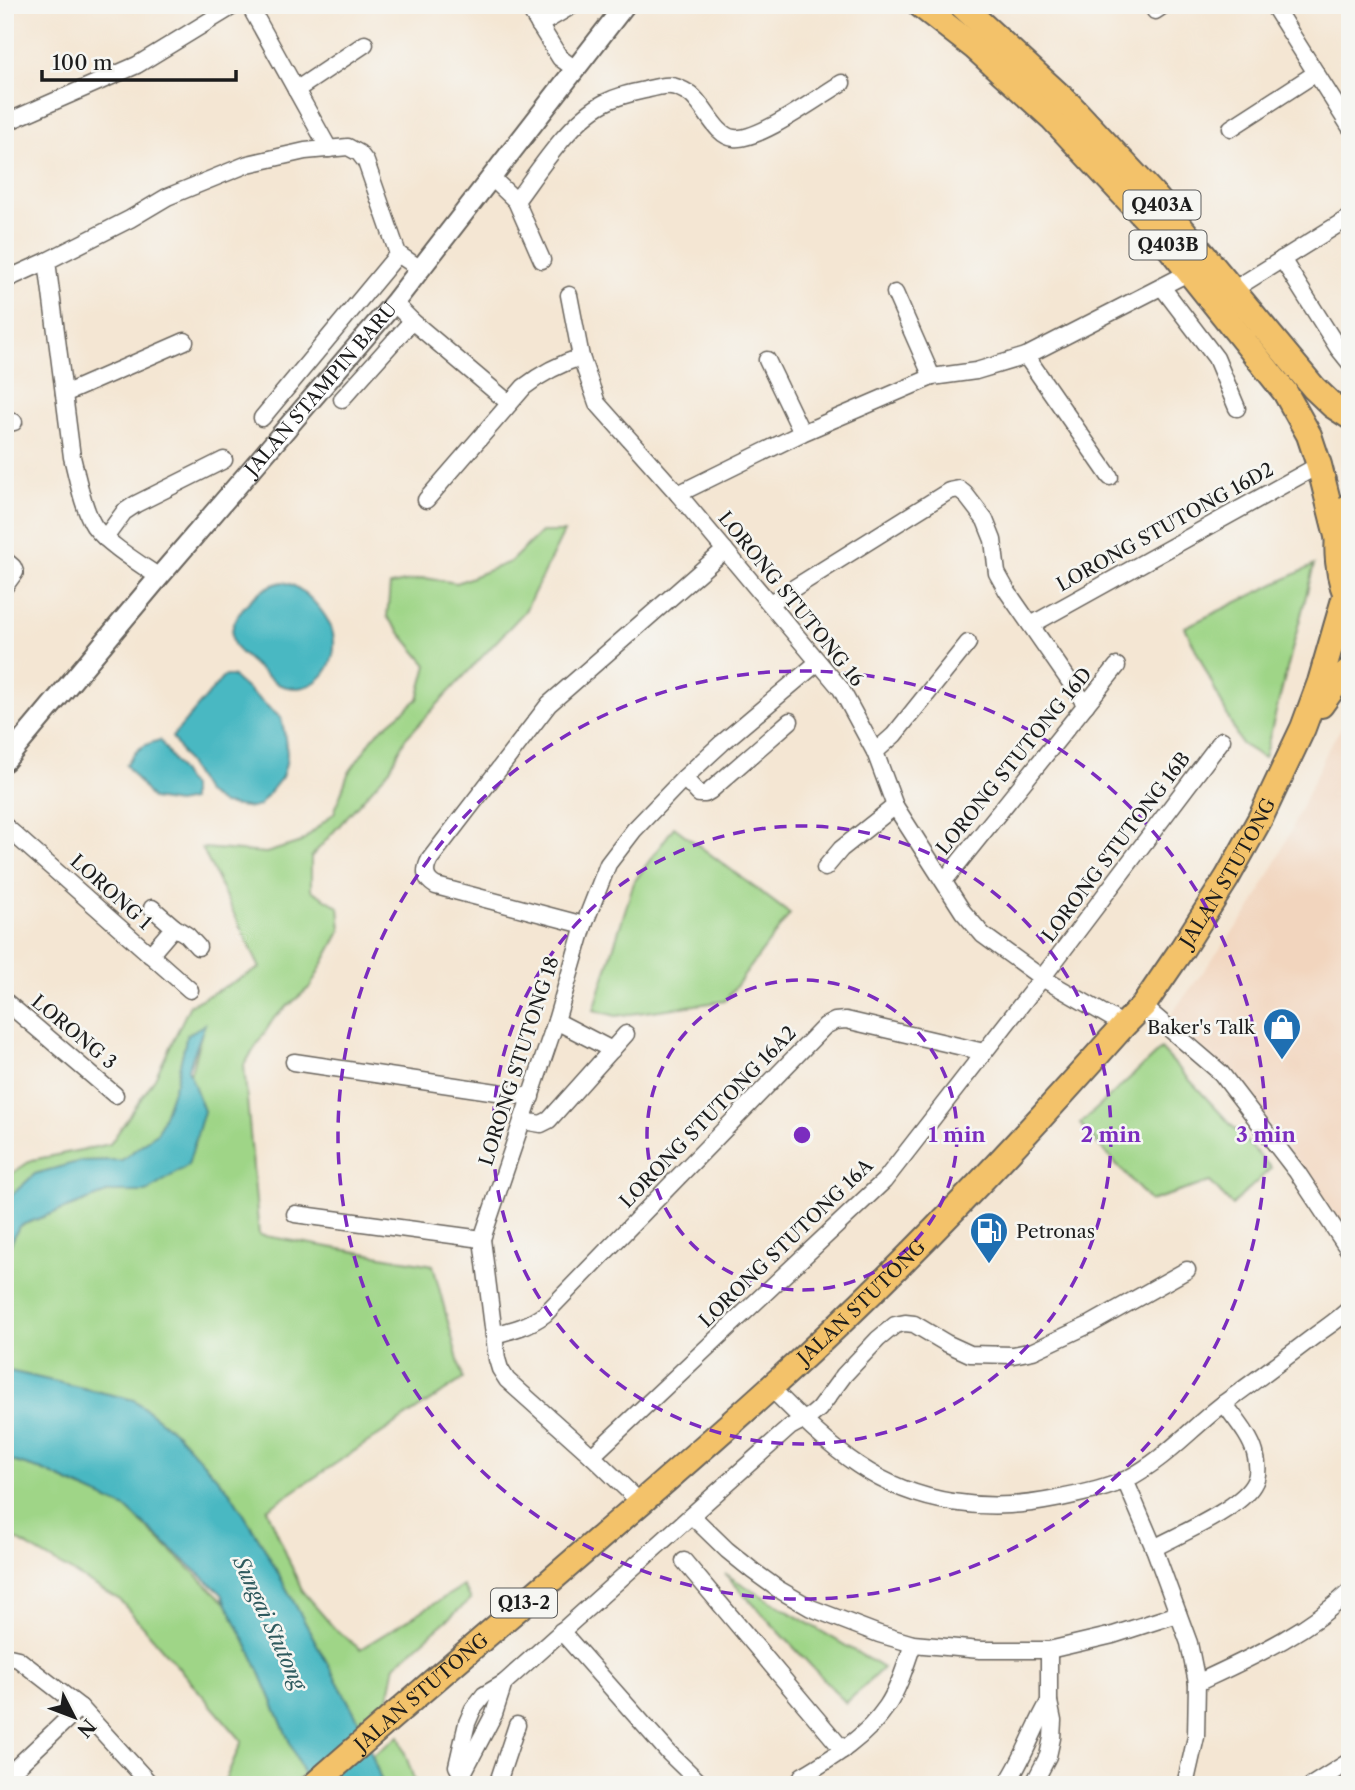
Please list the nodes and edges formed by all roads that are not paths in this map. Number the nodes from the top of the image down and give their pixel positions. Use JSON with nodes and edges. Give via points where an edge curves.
{"nodes":[{"id":1,"x":235,"y":5,"type":"edge"},
{"id":2,"x":249,"y":5,"type":"edge"},
{"id":3,"x":546,"y":5,"type":"edge"},
{"id":4,"x":573,"y":5,"type":"edge"},
{"id":5,"x":625,"y":5,"type":"edge"},
{"id":6,"x":920,"y":5,"type":"edge"},
{"id":7,"x":961,"y":5,"type":"edge"},
{"id":8,"x":1273,"y":5,"type":"edge"},
{"id":9,"x":534,"y":16,"type":"edge"},
{"id":10,"x":365,"y":44,"type":"dead end"},
{"id":11,"x":575,"y":69,"type":"junction"},
{"id":12,"x":1316,"y":73,"type":"junction"},
{"id":13,"x":842,"y":83,"type":"dead end"},
{"id":14,"x":296,"y":90,"type":"junction"},
{"id":15,"x":1344,"y":103,"type":"edge"},
{"id":16,"x":5,"y":123,"type":"edge"},
{"id":17,"x":1350,"y":127,"type":"edge"},
{"id":18,"x":1231,"y":128,"type":"dead end"},
{"id":19,"x":329,"y":149,"type":"junction"},
{"id":20,"x":492,"y":178,"type":"junction"},
{"id":21,"x":516,"y":201,"type":"junction"},
{"id":22,"x":1350,"y":217,"type":"edge"},
{"id":23,"x":398,"y":254,"type":"junction"},
{"id":24,"x":1282,"y":259,"type":"junction"},
{"id":25,"x":542,"y":260,"type":"dead end"},
{"id":26,"x":47,"y":261,"type":"junction"},
{"id":27,"x":419,"y":268,"type":"junction"},
{"id":28,"x":1190,"y":272,"type":"junction"},
{"id":29,"x":5,"y":280,"type":"edge"},
{"id":30,"x":1161,"y":287,"type":"junction"},
{"id":31,"x":1233,"y":290,"type":"junction"},
{"id":32,"x":895,"y":293,"type":"dead end"},
{"id":33,"x":569,"y":295,"type":"dead end"},
{"id":34,"x":394,"y":303,"type":"junction"},
{"id":35,"x":412,"y":320,"type":"junction"},
{"id":36,"x":185,"y":341,"type":"dead end"},
{"id":37,"x":1026,"y":356,"type":"junction"},
{"id":38,"x":581,"y":357,"type":"junction"},
{"id":39,"x":767,"y":360,"type":"dead end"},
{"id":40,"x":1350,"y":363,"type":"edge"},
{"id":41,"x":932,"y":377,"type":"junction"},
{"id":42,"x":64,"y":394,"type":"junction"},
{"id":43,"x":342,"y":398,"type":"dead end"},
{"id":44,"x":509,"y":403,"type":"junction"},
{"id":45,"x":1237,"y":408,"type":"dead end"},
{"id":46,"x":1350,"y":417,"type":"edge"},
{"id":47,"x":262,"y":418,"type":"dead end"},
{"id":48,"x":802,"y":433,"type":"junction"},
{"id":49,"x":224,"y":460,"type":"dead end"},
{"id":50,"x":1319,"y":465,"type":"junction"},
{"id":51,"x":1110,"y":477,"type":"dead end"},
{"id":52,"x":678,"y":494,"type":"junction"},
{"id":53,"x":426,"y":500,"type":"dead end"},
{"id":54,"x":1350,"y":505,"type":"edge"},
{"id":55,"x":105,"y":538,"type":"junction"},
{"id":56,"x":1338,"y":540,"type":"junction"},
{"id":57,"x":725,"y":550,"type":"junction"},
{"id":58,"x":5,"y":560,"type":"edge"},
{"id":59,"x":159,"y":577,"type":"junction"},
{"id":60,"x":5,"y":586,"type":"edge"},
{"id":61,"x":1348,"y":600,"type":"edge"},
{"id":62,"x":770,"y":603,"type":"junction"},
{"id":63,"x":1031,"y":625,"type":"junction"},
{"id":64,"x":968,"y":643,"type":"dead end"},
{"id":65,"x":817,"y":663,"type":"junction"},
{"id":66,"x":1117,"y":666,"type":"dead end"},
{"id":67,"x":1350,"y":670,"type":"edge"},
{"id":68,"x":1086,"y":705,"type":"junction"},
{"id":69,"x":757,"y":715,"type":"junction"},
{"id":70,"x":790,"y":721,"type":"dead end"},
{"id":71,"x":1303,"y":728,"type":"junction"},
{"id":72,"x":775,"y":734,"type":"junction"},
{"id":73,"x":1222,"y":740,"type":"dead end"},
{"id":74,"x":875,"y":752,"type":"junction"},
{"id":75,"x":5,"y":761,"type":"edge"},
{"id":76,"x":684,"y":778,"type":"junction"},
{"id":77,"x":895,"y":806,"type":"junction"},
{"id":78,"x":5,"y":826,"type":"edge"},
{"id":79,"x":825,"y":868,"type":"dead end"},
{"id":80,"x":944,"y":881,"type":"junction"},
{"id":81,"x":152,"y":908,"type":"dead end"},
{"id":82,"x":584,"y":925,"type":"junction"},
{"id":83,"x":174,"y":927,"type":"junction"},
{"id":84,"x":198,"y":947,"type":"dead end"},
{"id":85,"x":150,"y":955,"type":"junction"},
{"id":86,"x":1042,"y":978,"type":"junction"},
{"id":87,"x":190,"y":990,"type":"dead end"},
{"id":88,"x":5,"y":1001,"type":"edge"},
{"id":89,"x":1143,"y":1006,"type":"junction"},
{"id":90,"x":556,"y":1021,"type":"junction"},
{"id":91,"x":1124,"y":1025,"type":"junction"},
{"id":92,"x":626,"y":1034,"type":"dead end"},
{"id":93,"x":612,"y":1049,"type":"junction"},
{"id":94,"x":984,"y":1052,"type":"junction"},
{"id":95,"x":294,"y":1062,"type":"dead end"},
{"id":96,"x":115,"y":1095,"type":"dead end"},
{"id":97,"x":531,"y":1097,"type":"junction"},
{"id":98,"x":523,"y":1121,"type":"junction"},
{"id":99,"x":295,"y":1214,"type":"dead end"},
{"id":100,"x":482,"y":1239,"type":"junction"},
{"id":101,"x":1350,"y":1252,"type":"edge"},
{"id":102,"x":1187,"y":1270,"type":"dead end"},
{"id":103,"x":1350,"y":1308,"type":"edge"},
{"id":104,"x":494,"y":1335,"type":"junction"},
{"id":105,"x":771,"y":1388,"type":"junction"},
{"id":106,"x":1224,"y":1403,"type":"junction"},
{"id":107,"x":804,"y":1420,"type":"junction"},
{"id":108,"x":592,"y":1456,"type":"junction"},
{"id":109,"x":1125,"y":1480,"type":"junction"},
{"id":110,"x":641,"y":1503,"type":"junction"},
{"id":111,"x":692,"y":1516,"type":"junction"},
{"id":112,"x":1154,"y":1548,"type":"junction"},
{"id":113,"x":684,"y":1561,"type":"dead end"},
{"id":114,"x":1350,"y":1591,"type":"edge"},
{"id":115,"x":1178,"y":1614,"type":"junction"},
{"id":116,"x":561,"y":1631,"type":"junction"},
{"id":117,"x":913,"y":1644,"type":"junction"},
{"id":118,"x":1049,"y":1650,"type":"junction"},
{"id":119,"x":5,"y":1656,"type":"edge"},
{"id":120,"x":1197,"y":1683,"type":"junction"},
{"id":121,"x":1049,"y":1702,"type":"junction"},
{"id":122,"x":80,"y":1707,"type":"junction"},
{"id":123,"x":517,"y":1725,"type":"dead end"},
{"id":124,"x":843,"y":1750,"type":"junction"},
{"id":125,"x":1350,"y":1761,"type":"edge"},
{"id":126,"x":802,"y":1776,"type":"dead end"},
{"id":127,"x":5,"y":1777,"type":"edge"},
{"id":128,"x":465,"y":1780,"type":"edge"},
{"id":129,"x":151,"y":1785,"type":"edge"},
{"id":130,"x":314,"y":1785,"type":"edge"},
{"id":131,"x":497,"y":1785,"type":"edge"},
{"id":132,"x":702,"y":1785,"type":"edge"},
{"id":133,"x":1006,"y":1785,"type":"edge"},
{"id":134,"x":1033,"y":1785,"type":"edge"},
{"id":135,"x":1185,"y":1785,"type":"edge"},
{"id":136,"x":1312,"y":1785,"type":"edge"}],
"edges":[{"from":1,"to":16,"type":"street","via":[[137,65]]},
{"from":2,"to":14,"type":"street"},
{"from":3,"to":9,"type":"street","via":[[546,11]]},
{"from":4,"to":9,"type":"street"},
{"from":5,"to":11,"type":"street","name":"JALAN STAMPIN BARU"},
{"from":6,"to":28,"type":"main road","number":"Q403B","via":[[1053,119]]},
{"from":7,"to":31,"type":"main road","number":"Q403A","via":[[1069,104],[1154,195]]},
{"from":8,"to":12,"type":"street"},
{"from":9,"to":11,"type":"street","via":[[560,58]]},
{"from":10,"to":14,"type":"street"},
{"from":11,"to":20,"type":"street","name":"JALAN STAMPIN BARU"},
{"from":12,"to":15,"type":"street"},
{"from":12,"to":18,"type":"street"},
{"from":13,"to":21,"type":"street","via":[[757,134],[731,138],[720,132],[700,103],[675,86],[619,96],[591,111],[566,136]]},
{"from":14,"to":19,"type":"street"},
{"from":15,"to":17,"type":"street"},
{"from":19,"to":23,"type":"street","via":[[348,147],[366,162]]},
{"from":19,"to":26,"type":"street","via":[[248,164],[190,187]]},
{"from":20,"to":21,"type":"street"},
{"from":20,"to":27,"type":"street","name":"JALAN STAMPIN BARU"},
{"from":21,"to":25,"type":"street"},
{"from":22,"to":24,"type":"street"},
{"from":23,"to":27,"type":"street"},
{"from":23,"to":47,"type":"street"},
{"from":24,"to":31,"type":"street"},
{"from":24,"to":40,"type":"street"},
{"from":26,"to":29,"type":"street"},
{"from":26,"to":42,"type":"street"},
{"from":27,"to":34,"type":"street","name":"JALAN STAMPIN BARU"},
{"from":28,"to":30,"type":"street"},
{"from":28,"to":50,"type":"main road","number":"Q403B","via":[[1285,392]]},
{"from":30,"to":37,"type":"street"},
{"from":30,"to":45,"type":"street","via":[[1216,358]]},
{"from":31,"to":46,"type":"main road","number":"Q403A","via":[[1314,388]]},
{"from":32,"to":41,"type":"street"},
{"from":33,"to":38,"type":"street","name":"LORONG STUTONG 16"},
{"from":34,"to":35,"type":"street"},
{"from":34,"to":59,"type":"street","name":"JALAN STAMPIN BARU"},
{"from":35,"to":43,"type":"street"},
{"from":35,"to":44,"type":"street"},
{"from":36,"to":42,"type":"street"},
{"from":37,"to":41,"type":"street","via":[[976,371]]},
{"from":37,"to":51,"type":"street"},
{"from":38,"to":44,"type":"street","via":[[538,376]]},
{"from":38,"to":52,"type":"street","name":"LORONG STUTONG 16","via":[[597,403]]},
{"from":39,"to":48,"type":"street"},
{"from":41,"to":48,"type":"street"},
{"from":42,"to":55,"type":"street","via":[[80,488],[91,520]]},
{"from":44,"to":53,"type":"street"},
{"from":48,"to":52,"type":"street"},
{"from":49,"to":55,"type":"street","via":[[136,504]]},
{"from":50,"to":56,"type":"main road","number":"Q403B"},
{"from":50,"to":63,"type":"street","name":"LORONG STUTONG 16D2"},
{"from":52,"to":57,"type":"street","name":"LORONG STUTONG 16"},
{"from":54,"to":56,"type":"main road"},
{"from":55,"to":59,"type":"street"},
{"from":56,"to":61,"type":"main road"},
{"from":57,"to":62,"type":"street","name":"LORONG STUTONG 16"},
{"from":57,"to":82,"type":"street","via":[[549,704],[426,867],[429,881],[436,886]]},
{"from":58,"to":60,"type":"street","via":[[15,572]]},
{"from":59,"to":75,"type":"street","name":"JALAN STAMPIN BARU"},
{"from":61,"to":71,"type":"main road","number":"Q13-2"},
{"from":62,"to":63,"type":"street","via":[[958,489],[985,520],[993,540],[996,573]]},
{"from":62,"to":65,"type":"street","name":"LORONG STUTONG 16"},
{"from":63,"to":68,"type":"street"},
{"from":64,"to":74,"type":"street"},
{"from":65,"to":69,"type":"street","name":"LORONG STUTONG 18"},
{"from":65,"to":74,"type":"street","name":"LORONG STUTONG 16","via":[[841,689]]},
{"from":66,"to":68,"type":"street","name":"LORONG STUTONG 16D"},
{"from":67,"to":71,"type":"main road","number":"Q13-2"},
{"from":68,"to":80,"type":"street","name":"LORONG STUTONG 16D"},
{"from":69,"to":72,"type":"street"},
{"from":69,"to":76,"type":"street","name":"LORONG STUTONG 18"},
{"from":70,"to":72,"type":"street"},
{"from":71,"to":89,"type":"main road","name":"JALAN STUTONG","number":"Q13-2","via":[[1227,878]]},
{"from":72,"to":76,"type":"street","via":[[710,792],[699,794]]},
{"from":73,"to":86,"type":"street","name":"LORONG STUTONG 16B"},
{"from":74,"to":77,"type":"street","name":"LORONG STUTONG 16"},
{"from":76,"to":82,"type":"street","name":"LORONG STUTONG 18","via":[[608,864]]},
{"from":77,"to":79,"type":"street","via":[[841,849]]},
{"from":77,"to":80,"type":"street","name":"LORONG STUTONG 16"},
{"from":78,"to":85,"type":"street","name":"LORONG 1"},
{"from":80,"to":86,"type":"street","name":"LORONG STUTONG 16","via":[[983,935]]},
{"from":81,"to":83,"type":"street"},
{"from":82,"to":90,"type":"street","name":"LORONG STUTONG 18"},
{"from":83,"to":84,"type":"street"},
{"from":83,"to":85,"type":"street"},
{"from":85,"to":87,"type":"street","name":"LORONG 1"},
{"from":86,"to":91,"type":"street","name":"LORONG STUTONG 16"},
{"from":86,"to":94,"type":"street","name":"LORONG STUTONG 16A"},
{"from":88,"to":96,"type":"street","name":"LORONG 3"},
{"from":89,"to":91,"type":"main road","name":"JALAN STUTONG","number":"Q13-2"},
{"from":89,"to":101,"type":"street","via":[[1221,1073],[1297,1172]]},
{"from":90,"to":93,"type":"street"},
{"from":90,"to":97,"type":"street","name":"LORONG STUTONG 18"},
{"from":91,"to":105,"type":"main road","name":"JALAN STUTONG","number":"Q13-2","via":[[1040,1121],[908,1258]]},
{"from":92,"to":93,"type":"street"},
{"from":93,"to":98,"type":"street","via":[[549,1120],[541,1125]]},
{"from":94,"to":104,"type":"street","name":"LORONG STUTONG 16A2","via":[[846,1020],[825,1026],[545,1314]]},
{"from":94,"to":108,"type":"street","name":"LORONG STUTONG 16A","via":[[884,1181]]},
{"from":95,"to":97,"type":"street"},
{"from":97,"to":98,"type":"street","name":"LORONG STUTONG 18"},
{"from":98,"to":100,"type":"street","name":"LORONG STUTONG 18"},
{"from":99,"to":100,"type":"street"},
{"from":100,"to":104,"type":"street","name":"LORONG STUTONG 18"},
{"from":102,"to":107,"type":"street","via":[[1091,1324],[1033,1351],[1013,1355],[970,1354],[914,1324],[895,1325]]},
{"from":103,"to":106,"type":"street"},
{"from":104,"to":108,"type":"street","name":"LORONG STUTONG 18","via":[[497,1359],[507,1380]]},
{"from":105,"to":107,"type":"street"},
{"from":105,"to":110,"type":"main road","name":"JALAN STUTONG","number":"Q13-2"},
{"from":106,"to":109,"type":"street","via":[[1170,1451]]},
{"from":106,"to":112,"type":"street","via":[[1255,1452],[1254,1484],[1233,1506]]},
{"from":107,"to":109,"type":"street","via":[[859,1466],[888,1483],[952,1503],[1031,1504]]},
{"from":107,"to":111,"type":"street","via":[[790,1427]]},
{"from":108,"to":110,"type":"street","name":"LORONG STUTONG 18"},
{"from":109,"to":112,"type":"street"},
{"from":110,"to":130,"type":"main road","name":"JALAN STUTONG","number":"Q13-2"},
{"from":111,"to":116,"type":"street"},
{"from":111,"to":117,"type":"street","via":[[753,1571],[811,1608]]},
{"from":112,"to":115,"type":"street"},
{"from":113,"to":124,"type":"street"},
{"from":114,"to":120,"type":"street","via":[[1312,1622]]},
{"from":115,"to":118,"type":"street","via":[[1113,1636]]},
{"from":115,"to":120,"type":"street"},
{"from":116,"to":128,"type":"street","via":[[504,1683]]},
{"from":116,"to":132,"type":"street"},
{"from":117,"to":118,"type":"street"},
{"from":117,"to":124,"type":"street","via":[[888,1705]]},
{"from":118,"to":121,"type":"street"},
{"from":119,"to":122,"type":"street","via":[[18,1659]]},
{"from":120,"to":135,"type":"street","via":[[1196,1737]]},
{"from":121,"to":133,"type":"street"},
{"from":121,"to":134,"type":"street","via":[[1052,1738]]},
{"from":122,"to":127,"type":"street"},
{"from":122,"to":129,"type":"street"},
{"from":123,"to":131,"type":"street"},
{"from":124,"to":126,"type":"street"},
{"from":125,"to":136,"type":"street"}]}
